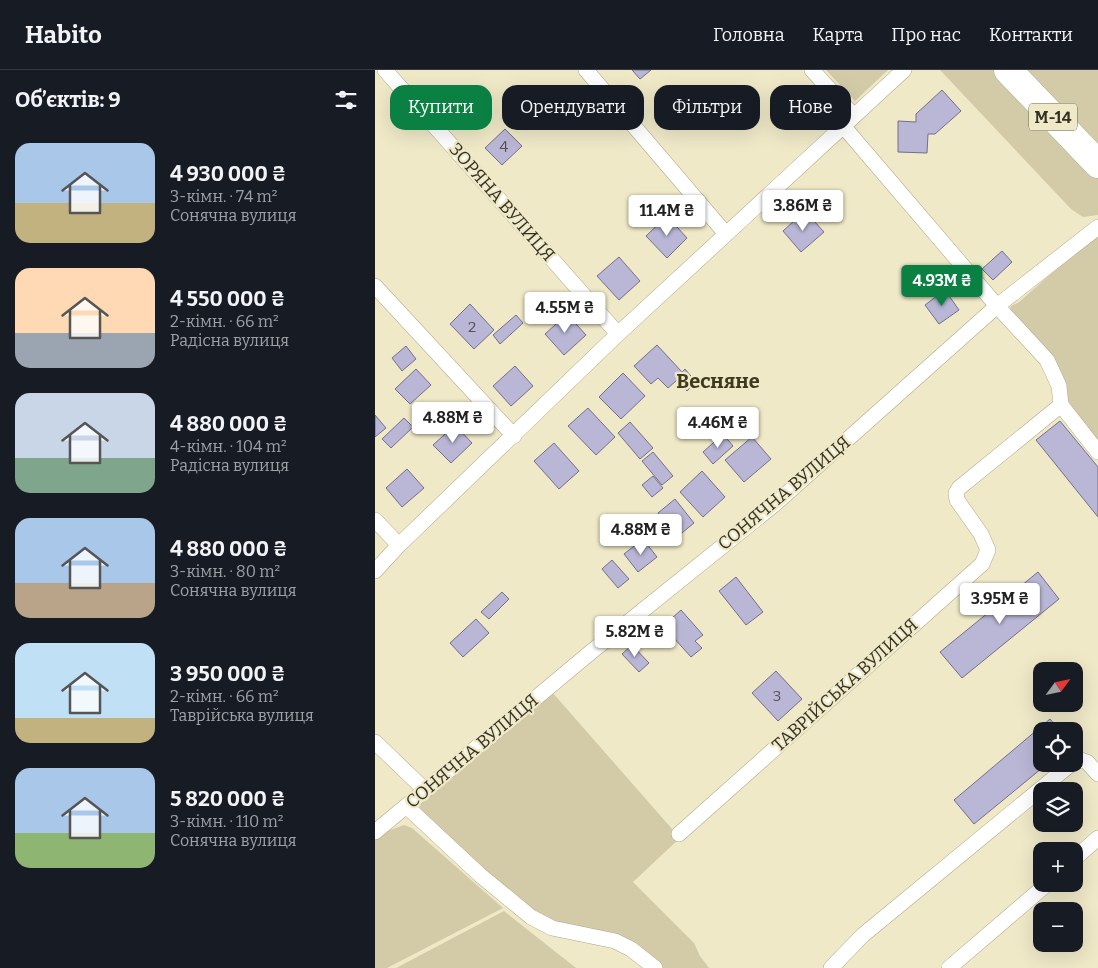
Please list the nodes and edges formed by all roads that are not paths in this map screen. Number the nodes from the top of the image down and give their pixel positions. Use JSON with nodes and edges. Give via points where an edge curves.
{"nodes":[{"id":1,"x":385,"y":70,"type":"edge"},
{"id":2,"x":586,"y":70,"type":"edge"},
{"id":3,"x":812,"y":70,"type":"edge"},
{"id":4,"x":904,"y":70,"type":"edge"},
{"id":5,"x":1008,"y":70,"type":"edge"},
{"id":6,"x":823,"y":85,"type":"edge"},
{"id":7,"x":851,"y":120,"type":"edge"},
{"id":8,"x":851,"y":124,"type":"edge"},
{"id":9,"x":840,"y":130,"type":"edge"},
{"id":10,"x":1098,"y":164,"type":"edge"},
{"id":11,"x":1098,"y":227,"type":"edge"},
{"id":12,"x":726,"y":234,"type":"junction"},
{"id":13,"x":375,"y":286,"type":"edge"},
{"id":14,"x":997,"y":306,"type":"junction"},
{"id":15,"x":618,"y":334,"type":"junction"},
{"id":16,"x":1061,"y":405,"type":"junction"},
{"id":17,"x":514,"y":436,"type":"junction"},
{"id":18,"x":1098,"y":452,"type":"edge"},
{"id":19,"x":375,"y":520,"type":"edge"},
{"id":20,"x":399,"y":545,"type":"junction"},
{"id":21,"x":375,"y":572,"type":"edge"},
{"id":22,"x":375,"y":742,"type":"edge"},
{"id":23,"x":1083,"y":761,"type":"edge"},
{"id":24,"x":1061,"y":772,"type":"edge"},
{"id":25,"x":1098,"y":774,"type":"edge"},
{"id":26,"x":425,"y":790,"type":"junction"},
{"id":27,"x":406,"y":806,"type":"junction"},
{"id":28,"x":375,"y":832,"type":"edge"},
{"id":29,"x":679,"y":834,"type":"dead end"},
{"id":30,"x":1098,"y":838,"type":"edge"},
{"id":31,"x":1083,"y":851,"type":"edge"},
{"id":32,"x":1038,"y":892,"type":"edge"},
{"id":33,"x":655,"y":968,"type":"edge"},
{"id":34,"x":831,"y":968,"type":"edge"},
{"id":35,"x":949,"y":968,"type":"edge"}],
"edges":[{"from":1,"to":15,"type":"street","name":"ЗОРЯНА ВУЛИЦЯ"},
{"from":2,"to":12,"type":"street"},
{"from":3,"to":6,"type":"street"},
{"from":4,"to":7,"type":"street"},
{"from":5,"to":10,"type":"highway","number":"М-14"},
{"from":8,"to":14,"type":"street"},
{"from":9,"to":12,"type":"street"},
{"from":11,"to":14,"type":"street","name":"СОНЯЧНА ВУЛИЦЯ"},
{"from":12,"to":15,"type":"street"},
{"from":13,"to":17,"type":"street"},
{"from":14,"to":16,"type":"street","via":[[1047,360],[1059,386]]},
{"from":14,"to":26,"type":"street","name":"СОНЯЧНА ВУЛИЦЯ","via":[[775,504]]},
{"from":15,"to":17,"type":"street"},
{"from":16,"to":18,"type":"street"},
{"from":16,"to":29,"type":"street","name":"ТАВРІЙСЬКА ВУЛИЦЯ","via":[[956,493],[957,500],[988,550],[982,564]]},
{"from":17,"to":20,"type":"street"},
{"from":19,"to":20,"type":"street"},
{"from":20,"to":21,"type":"street"},
{"from":22,"to":26,"type":"street"},
{"from":23,"to":25,"type":"street"},
{"from":24,"to":34,"type":"street","via":[[863,935]]},
{"from":26,"to":27,"type":"street","name":"СОНЯЧНА ВУЛИЦЯ"},
{"from":27,"to":28,"type":"street","name":"СОНЯЧНА ВУЛИЦЯ"},
{"from":27,"to":33,"type":"street","via":[[480,876],[531,917],[552,928],[615,940]]},
{"from":30,"to":31,"type":"street"},
{"from":32,"to":35,"type":"street"}]}
